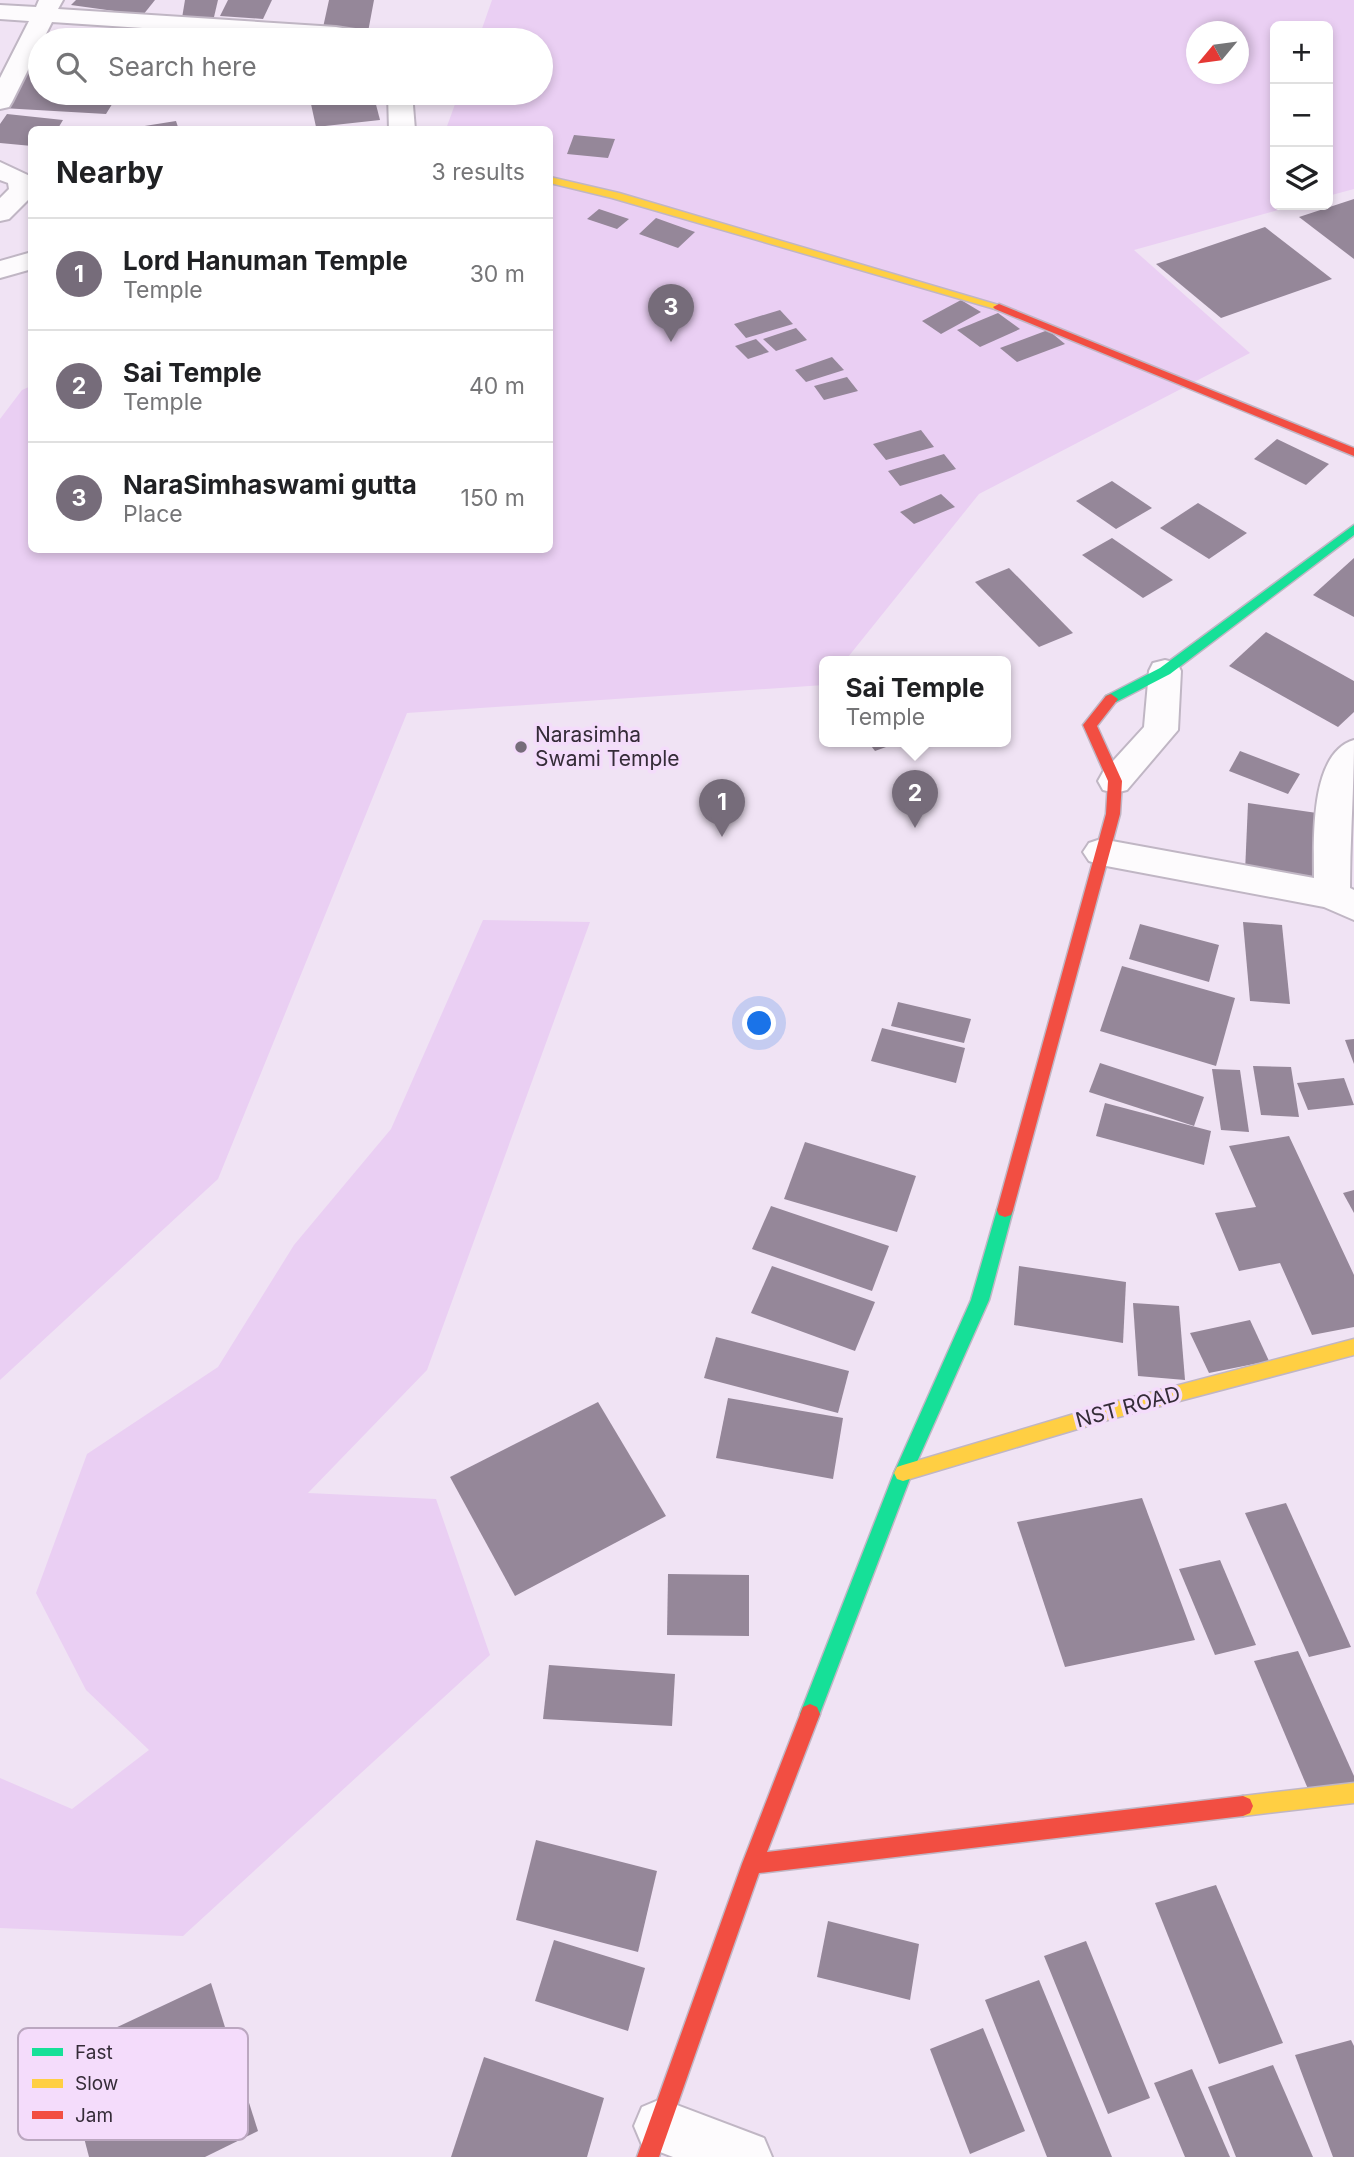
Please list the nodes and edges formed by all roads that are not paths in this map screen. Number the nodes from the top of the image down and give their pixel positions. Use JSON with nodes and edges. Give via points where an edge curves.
{"nodes":[{"id":1,"x":46,"y":8,"type":"edge"},
{"id":2,"x":0,"y":12,"type":"edge"},
{"id":3,"x":36,"y":28,"type":"edge"},
{"id":4,"x":269,"y":28,"type":"edge"},
{"id":5,"x":28,"y":45,"type":"edge"},
{"id":6,"x":0,"y":102,"type":"edge"},
{"id":7,"x":401,"y":105,"type":"edge"},
{"id":8,"x":402,"y":126,"type":"edge"},
{"id":9,"x":0,"y":170,"type":"edge"},
{"id":10,"x":553,"y":181,"type":"edge"},
{"id":11,"x":0,"y":213,"type":"edge"},
{"id":12,"x":28,"y":261,"type":"edge"},
{"id":13,"x":0,"y":270,"type":"edge"},
{"id":14,"x":1354,"y":452,"type":"edge"},
{"id":15,"x":1354,"y":529,"type":"edge"},
{"id":16,"x":1165,"y":671,"type":"junction"},
{"id":17,"x":1354,"y":752,"type":"edge"},
{"id":18,"x":1115,"y":781,"type":"junction"},
{"id":19,"x":1101,"y":852,"type":"junction"},
{"id":20,"x":1343,"y":900,"type":"edge"},
{"id":21,"x":1354,"y":1347,"type":"edge"},
{"id":22,"x":903,"y":1473,"type":"junction"},
{"id":23,"x":1354,"y":1793,"type":"edge"},
{"id":24,"x":752,"y":1864,"type":"junction"},
{"id":25,"x":654,"y":2142,"type":"edge"},
{"id":26,"x":745,"y":2157,"type":"edge"}],
"edges":[{"from":1,"to":2,"type":"street"},
{"from":1,"to":3,"type":"street"},
{"from":1,"to":4,"type":"street"},
{"from":5,"to":6,"type":"street"},
{"from":7,"to":8,"type":"street"},
{"from":9,"to":11,"type":"street","via":[[20,179],[22,191]]},
{"from":10,"to":14,"type":"street","via":[[1003,307]]},
{"from":12,"to":13,"type":"street"},
{"from":15,"to":16,"type":"street"},
{"from":16,"to":18,"type":"street","via":[[1161,730]]},
{"from":16,"to":18,"type":"street","via":[[1114,696],[1090,725]]},
{"from":17,"to":20,"type":"street","via":[[1345,760],[1335,796]]},
{"from":18,"to":19,"type":"street","via":[[1113,814]]},
{"from":19,"to":20,"type":"street"},
{"from":19,"to":22,"type":"street","via":[[980,1300]]},
{"from":21,"to":22,"type":"street","name":"NST ROAD","via":[[1111,1411]]},
{"from":22,"to":24,"type":"street"},
{"from":23,"to":24,"type":"street"},
{"from":24,"to":25,"type":"street"},
{"from":25,"to":26,"type":"street"}]}
